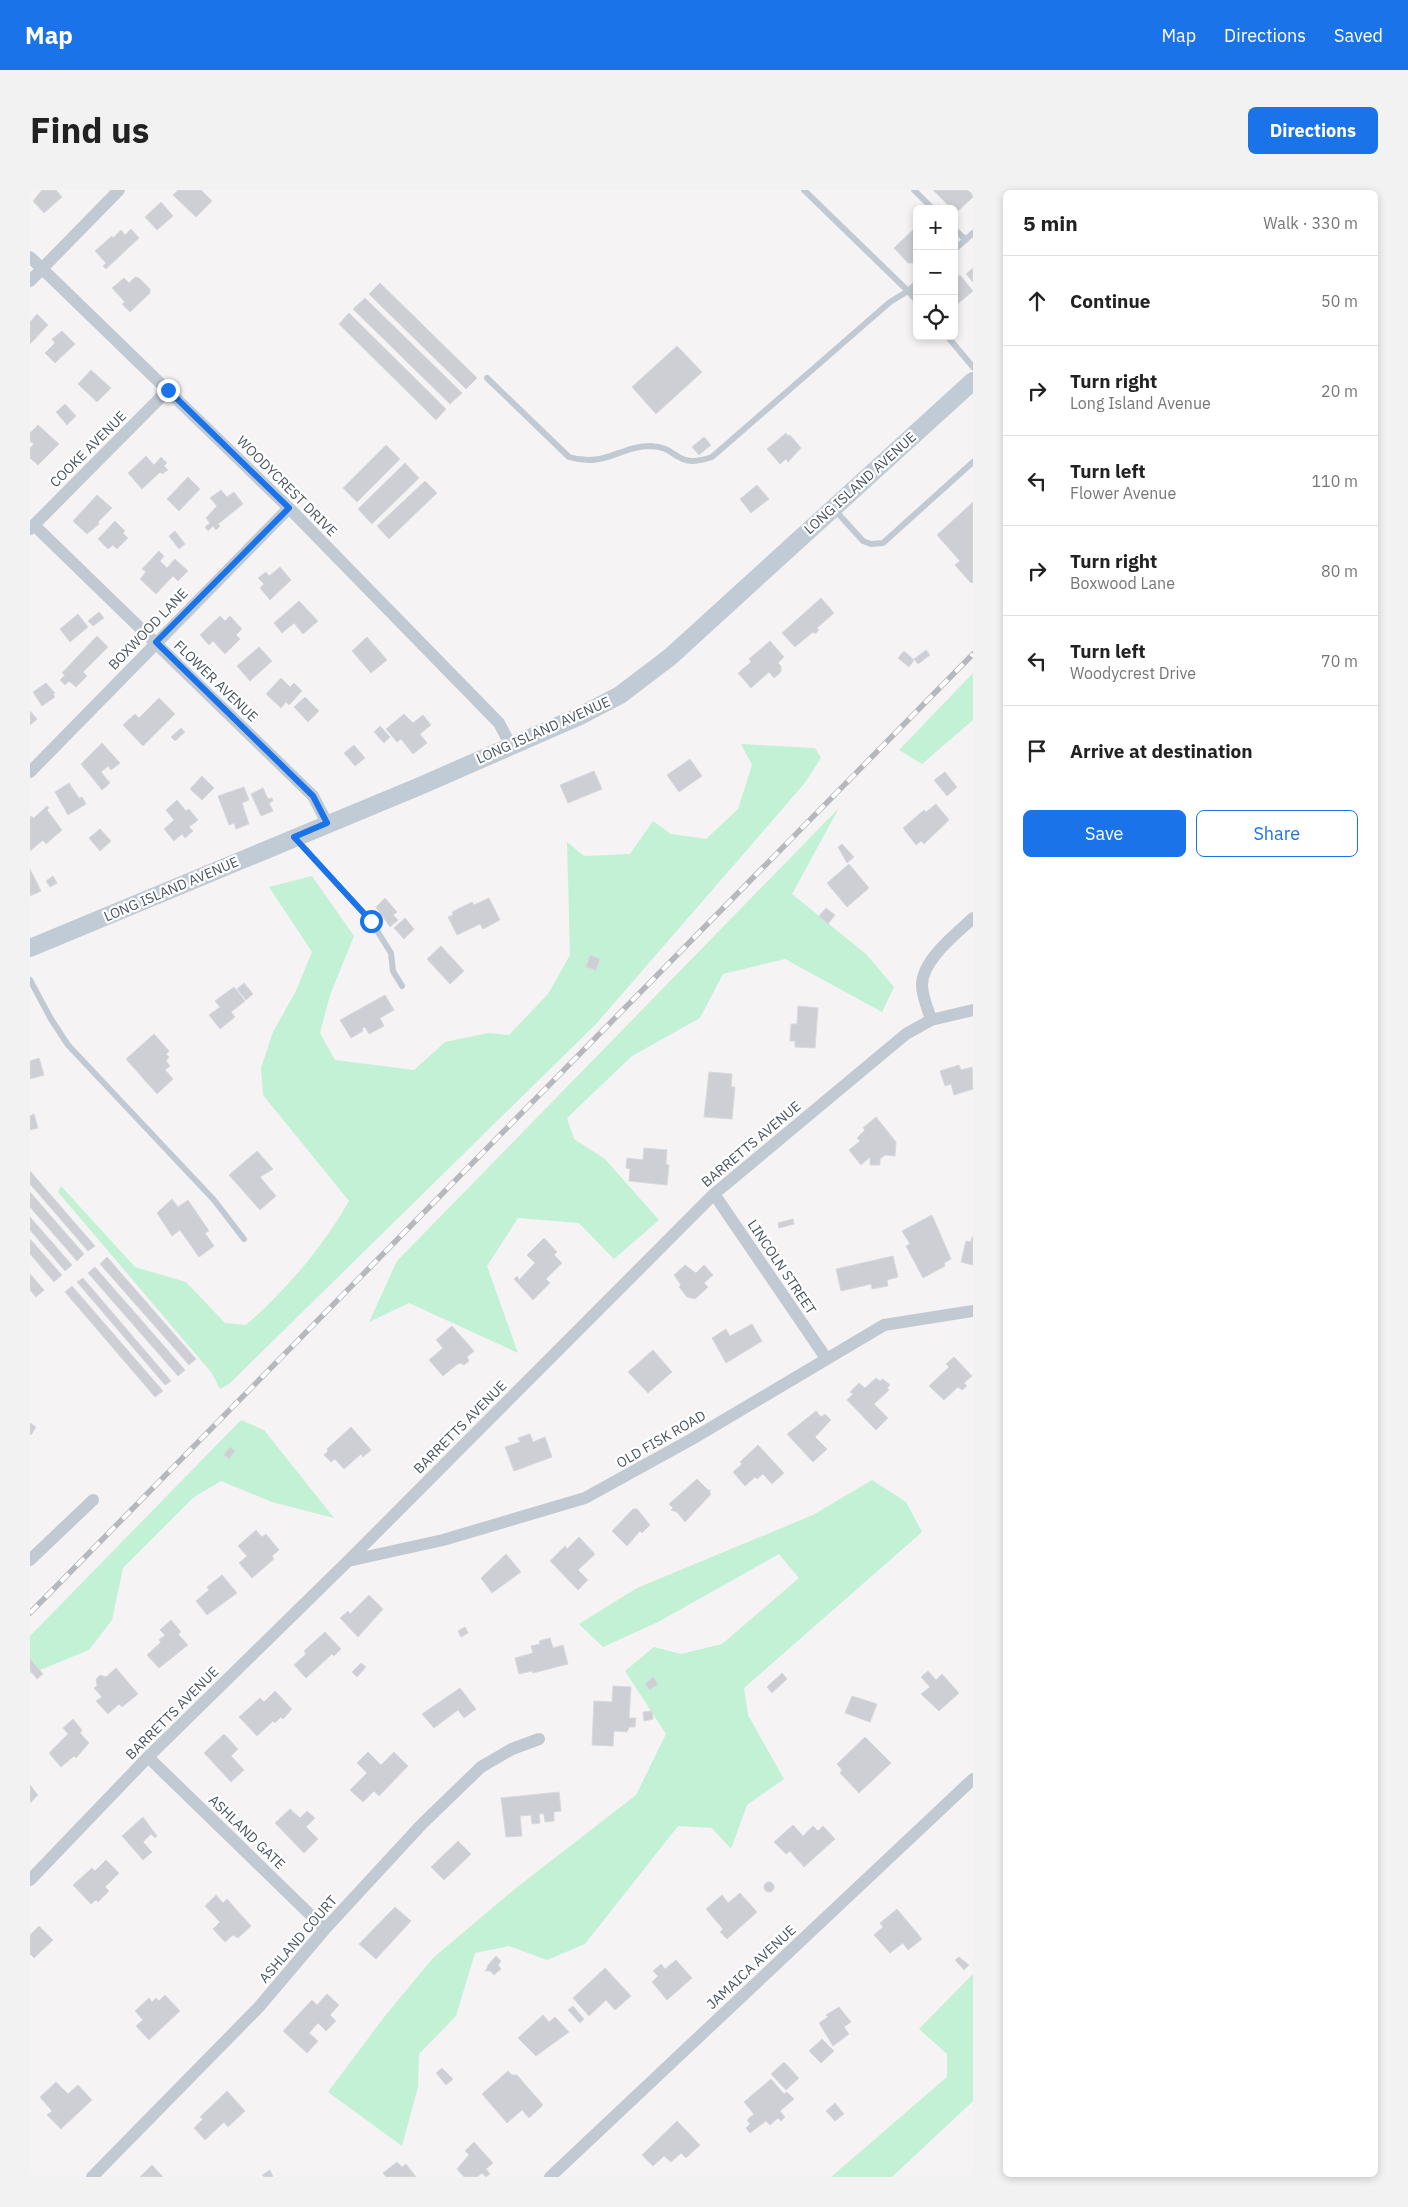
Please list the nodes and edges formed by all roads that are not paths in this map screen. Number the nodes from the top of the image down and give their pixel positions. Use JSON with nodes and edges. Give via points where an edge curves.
{"nodes":[{"id":1,"x":119,"y":190,"type":"edge"},
{"id":2,"x":804,"y":190,"type":"edge"},
{"id":3,"x":914,"y":190,"type":"edge"},
{"id":4,"x":929,"y":205,"type":"edge"},
{"id":5,"x":958,"y":233,"type":"edge"},
{"id":6,"x":973,"y":233,"type":"edge"},
{"id":7,"x":966,"y":240,"type":"junction"},
{"id":8,"x":958,"y":247,"type":"edge"},
{"id":9,"x":30,"y":257,"type":"edge"},
{"id":10,"x":42,"y":269,"type":"junction"},
{"id":11,"x":30,"y":281,"type":"edge"},
{"id":12,"x":913,"y":287,"type":"edge"},
{"id":13,"x":908,"y":291,"type":"junction"},
{"id":14,"x":913,"y":297,"type":"edge"},
{"id":15,"x":950,"y":340,"type":"edge"},
{"id":16,"x":973,"y":366,"type":"edge"},
{"id":17,"x":487,"y":378,"type":"dead end"},
{"id":18,"x":973,"y":381,"type":"edge"},
{"id":19,"x":168,"y":390,"type":"junction"},
{"id":20,"x":973,"y":462,"type":"edge"},
{"id":21,"x":289,"y":508,"type":"junction"},
{"id":22,"x":833,"y":508,"type":"junction"},
{"id":23,"x":32,"y":527,"type":"edge"},
{"id":24,"x":156,"y":642,"type":"junction"},
{"id":25,"x":511,"y":746,"type":"junction"},
{"id":26,"x":30,"y":772,"type":"edge"},
{"id":27,"x":327,"y":823,"type":"junction"},
{"id":28,"x":294,"y":837,"type":"junction"},
{"id":29,"x":973,"y":918,"type":"edge"},
{"id":30,"x":30,"y":948,"type":"edge"},
{"id":31,"x":30,"y":980,"type":"edge"},
{"id":32,"x":402,"y":986,"type":"dead end"},
{"id":33,"x":970,"y":1010,"type":"edge"},
{"id":34,"x":931,"y":1020,"type":"junction"},
{"id":35,"x":714,"y":1194,"type":"junction"},
{"id":36,"x":244,"y":1239,"type":"dead end"},
{"id":37,"x":973,"y":1311,"type":"edge"},
{"id":38,"x":826,"y":1358,"type":"junction"},
{"id":39,"x":93,"y":1500,"type":"dead end"},
{"id":40,"x":30,"y":1560,"type":"edge"},
{"id":41,"x":348,"y":1561,"type":"junction"},
{"id":42,"x":539,"y":1739,"type":"dead end"},
{"id":43,"x":148,"y":1757,"type":"junction"},
{"id":44,"x":973,"y":1779,"type":"edge"},
{"id":45,"x":30,"y":1880,"type":"edge"},
{"id":46,"x":325,"y":1929,"type":"junction"},
{"id":47,"x":92,"y":2177,"type":"edge"},
{"id":48,"x":550,"y":2177,"type":"edge"}],
"edges":[{"from":1,"to":10,"type":"street"},
{"from":2,"to":13,"type":"lane"},
{"from":3,"to":4,"type":"lane"},
{"from":5,"to":7,"type":"lane"},
{"from":6,"to":7,"type":"lane"},
{"from":7,"to":8,"type":"lane"},
{"from":9,"to":10,"type":"street","name":"WOODYCREST DRIVE"},
{"from":10,"to":11,"type":"street"},
{"from":10,"to":19,"type":"street","name":"WOODYCREST DRIVE"},
{"from":12,"to":13,"type":"lane"},
{"from":13,"to":14,"type":"lane"},
{"from":13,"to":17,"type":"lane","via":[[890,302],[712,457],[698,462],[685,462],[653,446],[598,460],[582,461],[569,457]]},
{"from":15,"to":16,"type":"lane"},
{"from":18,"to":22,"type":"street","name":"LONG ISLAND AVENUE"},
{"from":19,"to":21,"type":"street","name":"WOODYCREST DRIVE"},
{"from":19,"to":23,"type":"street","name":"COOKE AVENUE"},
{"from":20,"to":22,"type":"lane","via":[[883,543],[863,541]]},
{"from":21,"to":24,"type":"street","name":"BOXWOOD LANE"},
{"from":21,"to":25,"type":"street","name":"WOODYCREST DRIVE","via":[[499,723]]},
{"from":22,"to":25,"type":"street","name":"LONG ISLAND AVENUE","via":[[638,683],[580,716]]},
{"from":23,"to":24,"type":"street","name":"FLOWER AVENUE"},
{"from":24,"to":26,"type":"street","name":"BOXWOOD LANE"},
{"from":24,"to":27,"type":"street","name":"FLOWER AVENUE","via":[[313,796]]},
{"from":25,"to":27,"type":"street","name":"LONG ISLAND AVENUE"},
{"from":27,"to":28,"type":"street","name":"LONG ISLAND AVENUE"},
{"from":28,"to":30,"type":"street","name":"LONG ISLAND AVENUE"},
{"from":28,"to":32,"type":"lane","via":[[371,921],[391,953],[393,971]]},
{"from":29,"to":34,"type":"street","via":[[941,948],[930,964],[922,985]]},
{"from":31,"to":36,"type":"lane","via":[[68,1045],[214,1200]]},
{"from":33,"to":34,"type":"street","name":"BARRETTS AVENUE"},
{"from":34,"to":35,"type":"street","name":"BARRETTS AVENUE","via":[[906,1034]]},
{"from":35,"to":38,"type":"street","name":"LINCOLN STREET"},
{"from":35,"to":41,"type":"street","name":"BARRETTS AVENUE"},
{"from":37,"to":38,"type":"street","name":"OLD FISK ROAD","via":[[884,1325]]},
{"from":38,"to":41,"type":"street","name":"OLD FISK ROAD","via":[[692,1439],[585,1498],[443,1540]]},
{"from":39,"to":40,"type":"street"},
{"from":41,"to":43,"type":"street","name":"BARRETTS AVENUE"},
{"from":42,"to":46,"type":"street","name":"ASHLAND COURT","via":[[512,1749],[481,1767],[422,1824]]},
{"from":43,"to":45,"type":"street","name":"BARRETTS AVENUE"},
{"from":43,"to":46,"type":"street","name":"ASHLAND GATE"},
{"from":44,"to":48,"type":"street","name":"JAMAICA AVENUE"},
{"from":46,"to":47,"type":"street","name":"ASHLAND COURT","via":[[258,2008]]}]}
